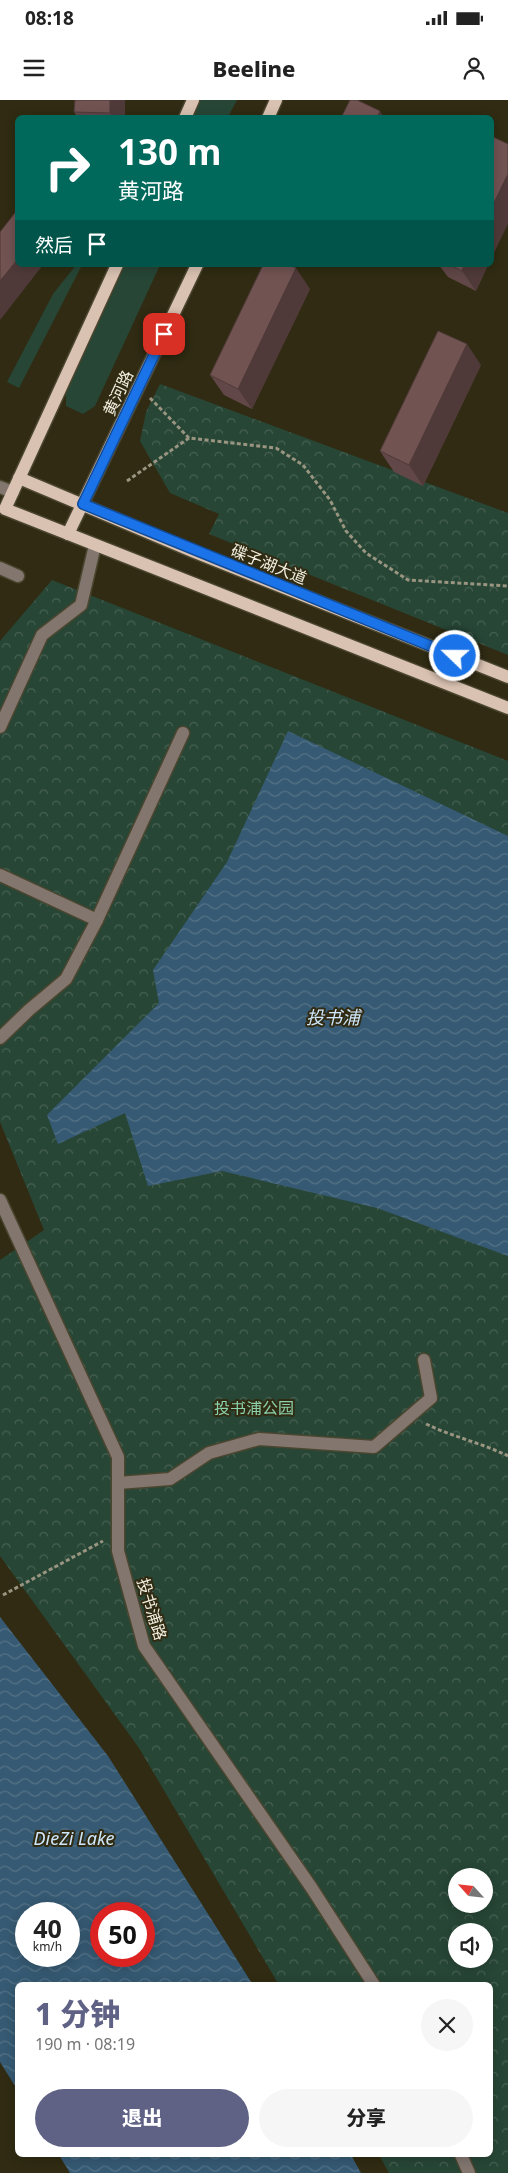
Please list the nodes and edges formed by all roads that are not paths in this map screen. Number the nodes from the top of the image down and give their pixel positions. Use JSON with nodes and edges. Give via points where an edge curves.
{"nodes":[{"id":1,"x":193,"y":100,"type":"edge"},
{"id":2,"x":276,"y":100,"type":"edge"},
{"id":3,"x":186,"y":115,"type":"edge"},
{"id":4,"x":269,"y":115,"type":"edge"},
{"id":5,"x":116,"y":267,"type":"edge"},
{"id":6,"x":196,"y":267,"type":"edge"},
{"id":7,"x":20,"y":478,"type":"junction"},
{"id":8,"x":0,"y":487,"type":"edge"},
{"id":9,"x":13,"y":492,"type":"junction"},
{"id":10,"x":83,"y":504,"type":"junction"},
{"id":11,"x":68,"y":534,"type":"junction"},
{"id":12,"x":95,"y":545,"type":"junction"},
{"id":13,"x":0,"y":568,"type":"edge"},
{"id":14,"x":18,"y":576,"type":"dead end"},
{"id":15,"x":508,"y":677,"type":"edge"},
{"id":16,"x":508,"y":708,"type":"edge"},
{"id":17,"x":0,"y":727,"type":"edge"},
{"id":18,"x":183,"y":732,"type":"dead end"},
{"id":19,"x":0,"y":876,"type":"edge"},
{"id":20,"x":96,"y":920,"type":"junction"},
{"id":21,"x":0,"y":1038,"type":"edge"},
{"id":22,"x":0,"y":1200,"type":"edge"},
{"id":23,"x":424,"y":1360,"type":"dead end"},
{"id":24,"x":118,"y":1483,"type":"junction"},
{"id":25,"x":372,"y":1982,"type":"edge"},
{"id":26,"x":461,"y":2157,"type":"edge"},
{"id":27,"x":469,"y":2173,"type":"edge"}],
"edges":[{"from":1,"to":3,"type":"main road"},
{"from":2,"to":4,"type":"main road"},
{"from":5,"to":7,"type":"main road"},
{"from":6,"to":10,"type":"main road","name":"黄河路"},
{"from":7,"to":9,"type":"main road"},
{"from":7,"to":10,"type":"main road","name":"碟子湖大道"},
{"from":8,"to":9,"type":"street"},
{"from":9,"to":11,"type":"main road","via":[[5,509]]},
{"from":10,"to":11,"type":"main road","name":"黄河路"},
{"from":10,"to":15,"type":"main road","name":"碟子湖大道"},
{"from":11,"to":12,"type":"main road"},
{"from":12,"to":16,"type":"main road"},
{"from":12,"to":17,"type":"street","via":[[81,605],[42,636]]},
{"from":13,"to":14,"type":"street"},
{"from":18,"to":20,"type":"street"},
{"from":19,"to":20,"type":"street"},
{"from":20,"to":21,"type":"street","via":[[66,979]]},
{"from":22,"to":24,"type":"street","name":"投书浦路","via":[[118,1457]]},
{"from":23,"to":24,"type":"street","via":[[432,1398],[374,1447],[259,1439],[208,1453],[170,1479]]},
{"from":24,"to":25,"type":"street","name":"投书浦路","via":[[118,1551],[144,1646],[312,1887]]},
{"from":26,"to":27,"type":"street"}]}
